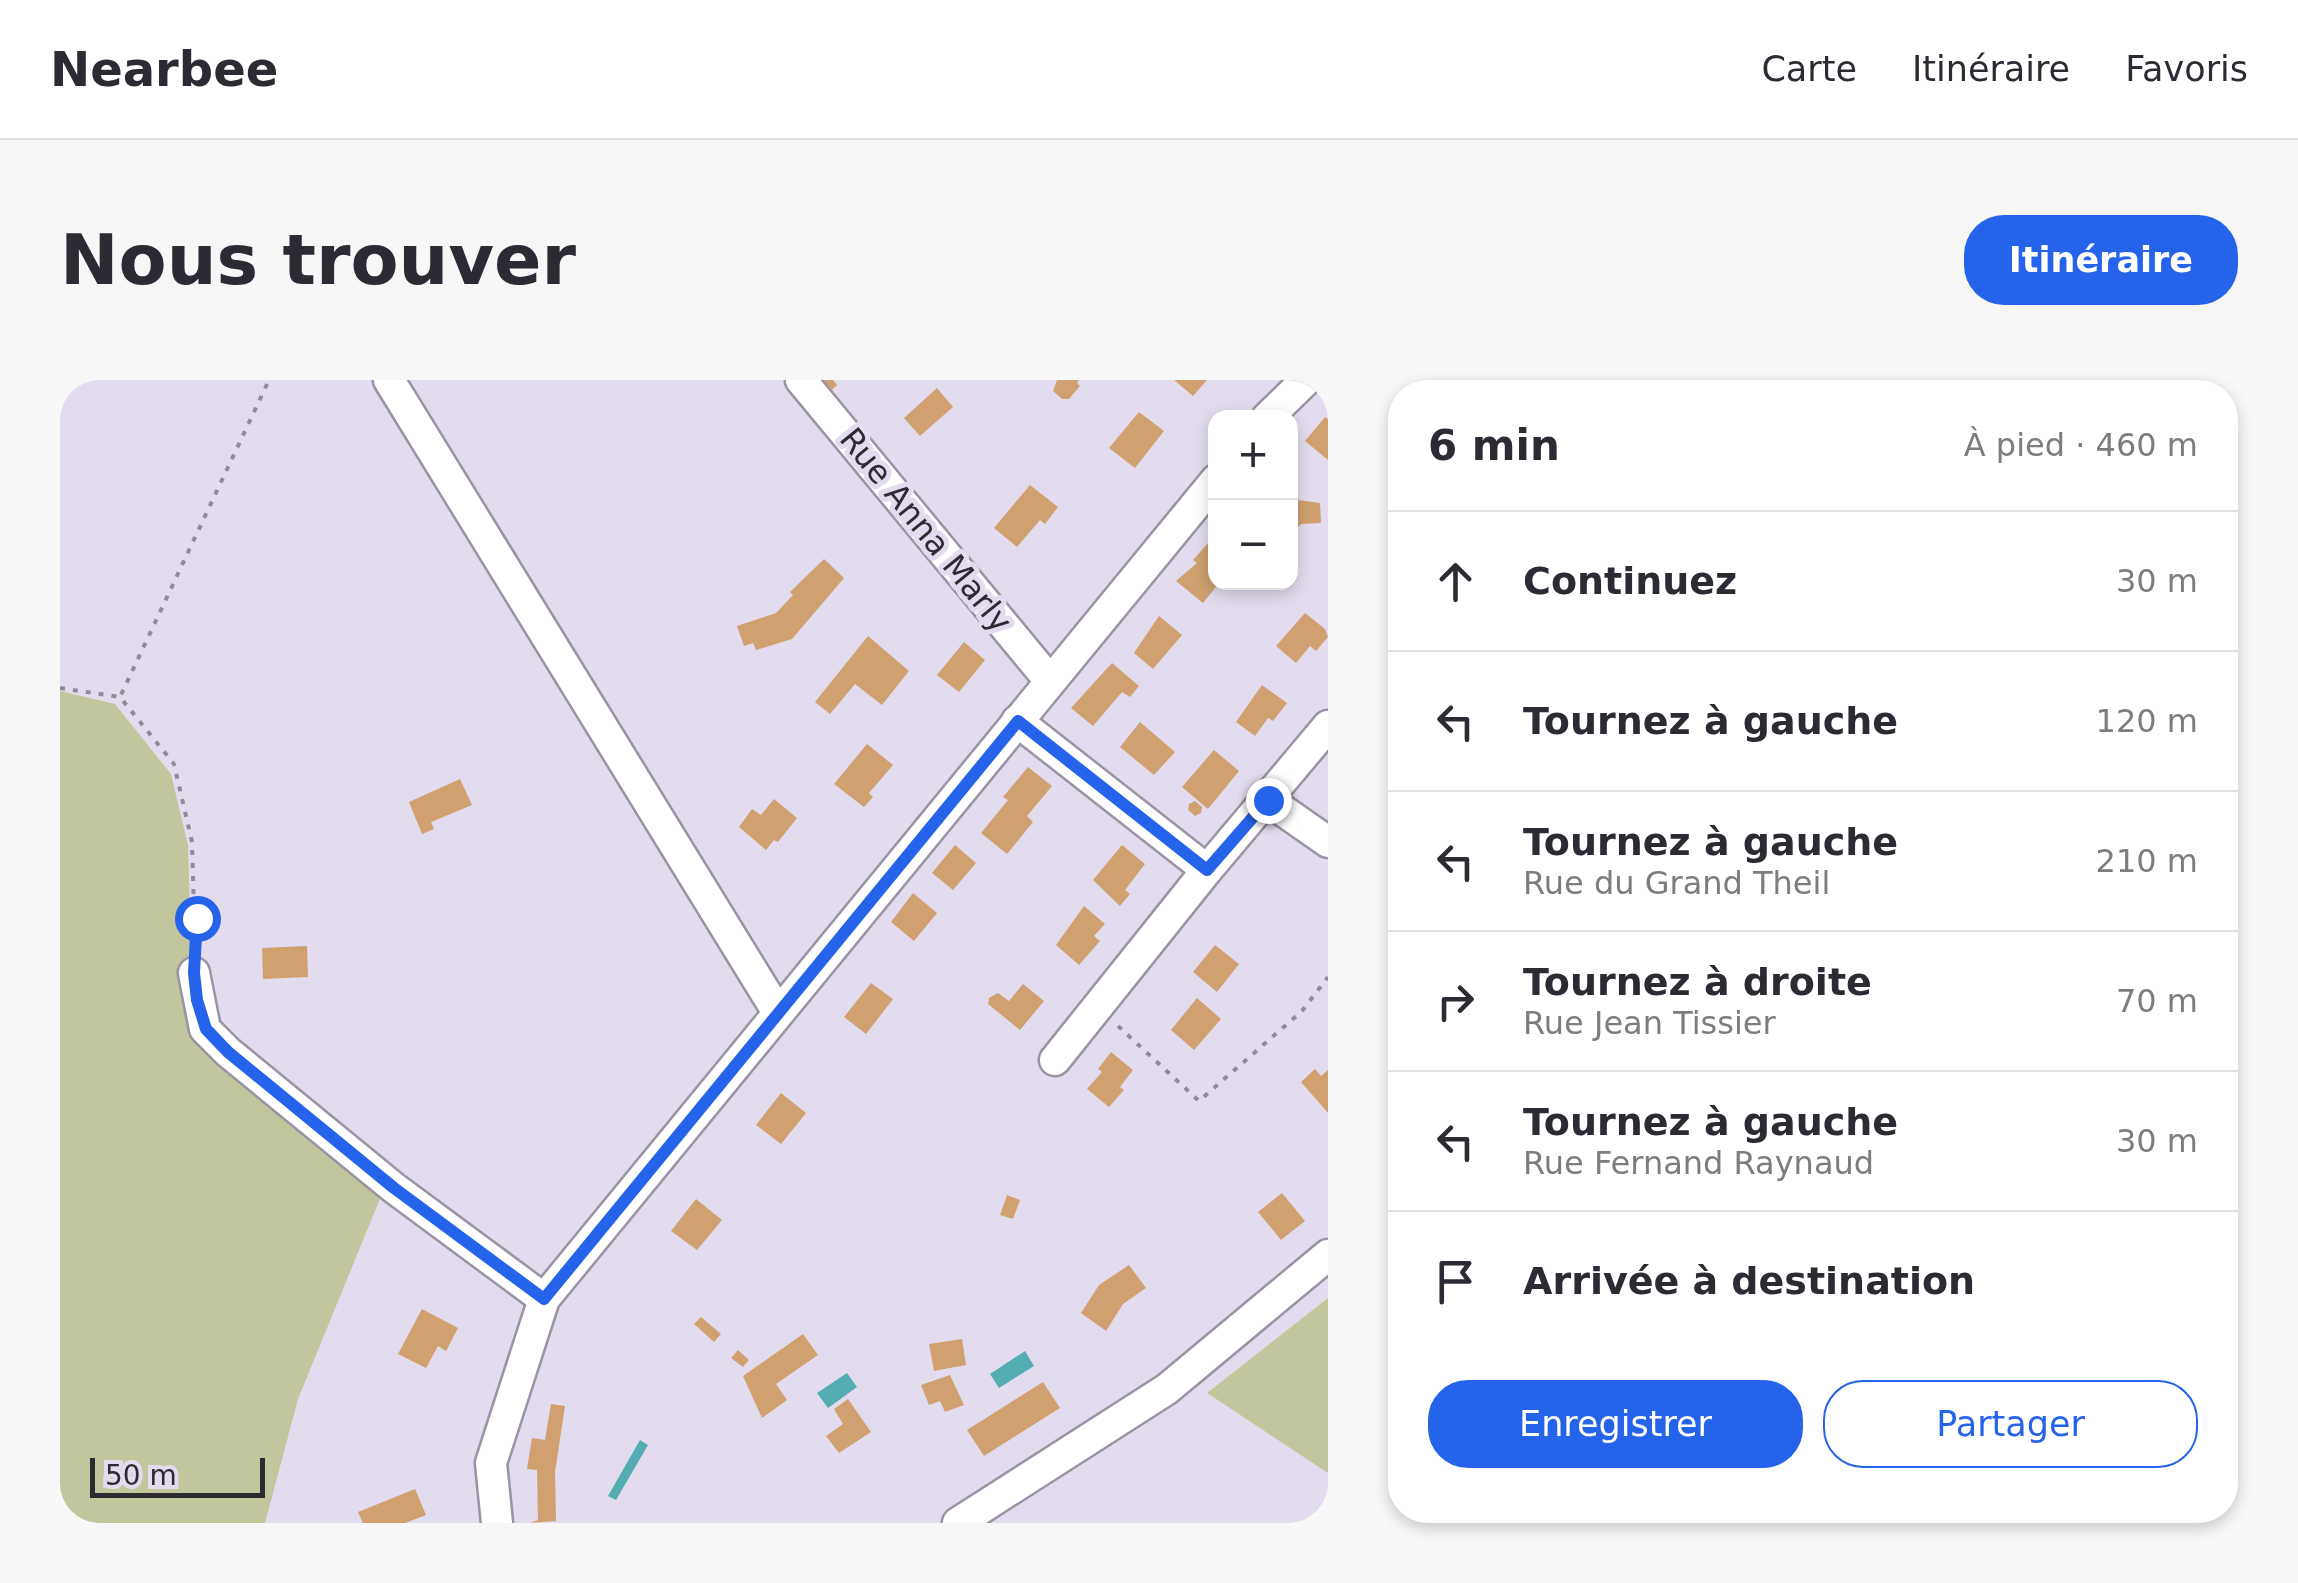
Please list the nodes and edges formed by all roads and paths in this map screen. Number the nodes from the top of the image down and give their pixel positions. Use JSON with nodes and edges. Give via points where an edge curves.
{"nodes":[{"id":1,"x":270,"y":380,"type":"edge"},
{"id":2,"x":390,"y":380,"type":"edge"},
{"id":3,"x":801,"y":380,"type":"edge"},
{"id":4,"x":1306,"y":380,"type":"edge"},
{"id":5,"x":1276,"y":410,"type":"edge"},
{"id":6,"x":1208,"y":490,"type":"edge"},
{"id":7,"x":1050,"y":681,"type":"junction"},
{"id":8,"x":60,"y":688,"type":"edge"},
{"id":9,"x":120,"y":697,"type":"junction"},
{"id":10,"x":1018,"y":721,"type":"junction"},
{"id":11,"x":1328,"y":726,"type":"edge"},
{"id":12,"x":1268,"y":800,"type":"junction"},
{"id":13,"x":1328,"y":842,"type":"edge"},
{"id":14,"x":1207,"y":870,"type":"junction"},
{"id":15,"x":194,"y":973,"type":"joint"},
{"id":16,"x":1328,"y":977,"type":"edge"},
{"id":17,"x":777,"y":1012,"type":"junction"},
{"id":18,"x":1111,"y":1020,"type":"dead end"},
{"id":19,"x":1055,"y":1060,"type":"dead end"},
{"id":20,"x":1328,"y":1255,"type":"edge"},
{"id":21,"x":544,"y":1299,"type":"junction"},
{"id":22,"x":497,"y":1523,"type":"edge"},
{"id":23,"x":958,"y":1523,"type":"edge"}],
"edges":[{"from":1,"to":9,"type":"path"},
{"from":2,"to":17,"type":"street"},
{"from":3,"to":7,"type":"street","name":"Rue Anna Marly"},
{"from":4,"to":5,"type":"street"},
{"from":6,"to":7,"type":"street"},
{"from":7,"to":10,"type":"street"},
{"from":8,"to":9,"type":"path"},
{"from":9,"to":15,"type":"path","via":[[174,764],[192,842]]},
{"from":10,"to":14,"type":"street"},
{"from":10,"to":17,"type":"street"},
{"from":11,"to":12,"type":"street"},
{"from":12,"to":13,"type":"street"},
{"from":12,"to":14,"type":"street"},
{"from":14,"to":19,"type":"street"},
{"from":15,"to":21,"type":"street","via":[[206,1029],[228,1052]]},
{"from":16,"to":18,"type":"path","via":[[1302,1012],[1199,1101]]},
{"from":17,"to":21,"type":"street"},
{"from":20,"to":23,"type":"street","via":[[1167,1389]]},
{"from":21,"to":22,"type":"street","via":[[491,1464]]}]}
